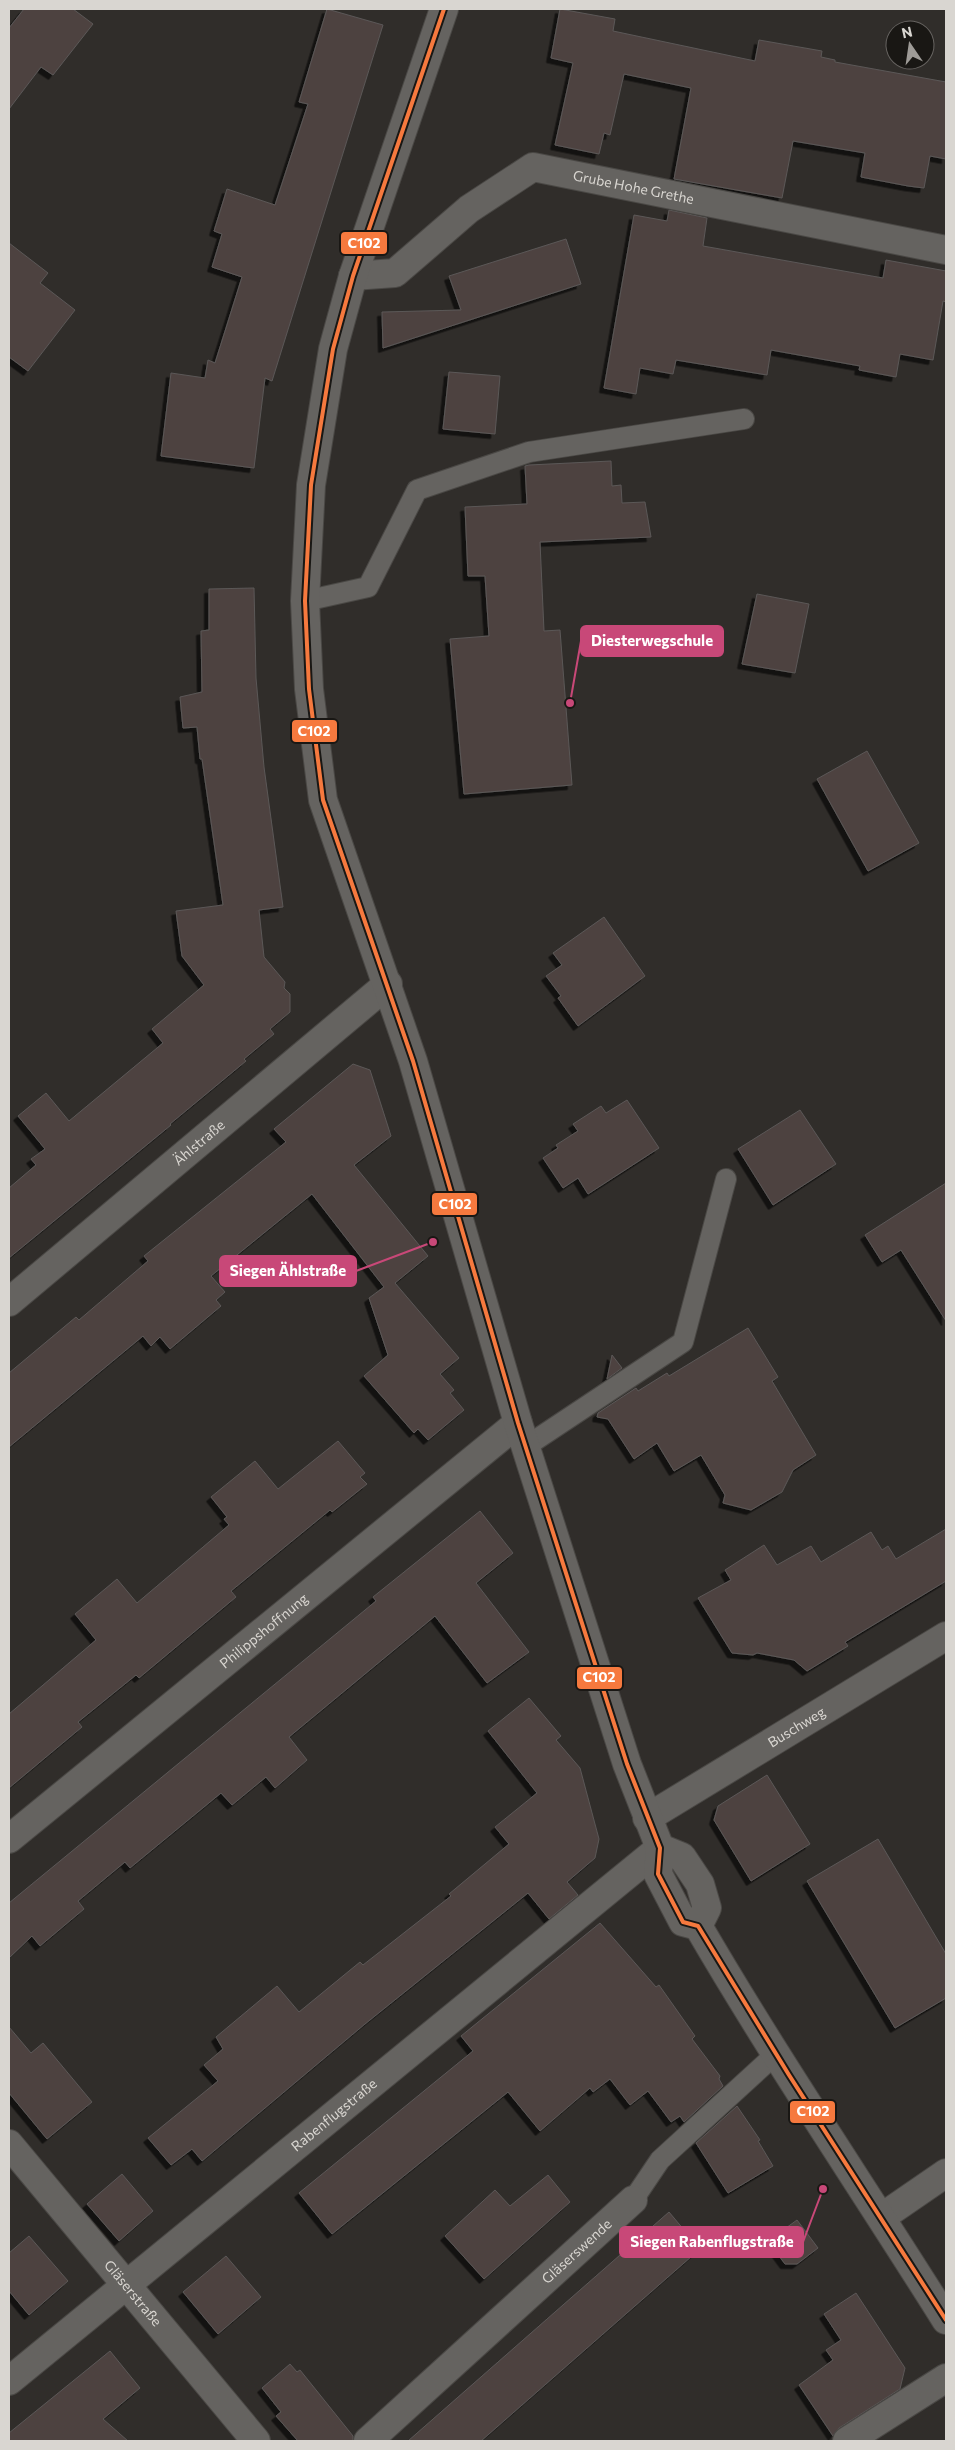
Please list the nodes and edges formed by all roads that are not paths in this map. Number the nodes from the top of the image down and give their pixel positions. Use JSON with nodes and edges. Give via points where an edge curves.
{"nodes":[{"id":1,"x":444,"y":9,"type":"edge"},
{"id":2,"x":946,"y":250,"type":"edge"},
{"id":3,"x":352,"y":276,"type":"junction"},
{"id":4,"x":744,"y":419,"type":"dead end"},
{"id":5,"x":305,"y":601,"type":"junction"},
{"id":6,"x":388,"y":984,"type":"junction"},
{"id":7,"x":726,"y":1179,"type":"dead end"},
{"id":8,"x":9,"y":1302,"type":"edge"},
{"id":9,"x":521,"y":1435,"type":"junction"},
{"id":10,"x":946,"y":1636,"type":"edge"},
{"id":11,"x":647,"y":1818,"type":"junction"},
{"id":12,"x":9,"y":1839,"type":"edge"},
{"id":13,"x":660,"y":1848,"type":"junction"},
{"id":14,"x":777,"y":2053,"type":"junction"},
{"id":15,"x":9,"y":2144,"type":"edge"},
{"id":16,"x":946,"y":2173,"type":"edge"},
{"id":17,"x":633,"y":2200,"type":"joint"},
{"id":18,"x":882,"y":2217,"type":"junction"},
{"id":19,"x":127,"y":2285,"type":"junction"},
{"id":20,"x":946,"y":2320,"type":"edge"},
{"id":21,"x":946,"y":2378,"type":"edge"},
{"id":22,"x":9,"y":2381,"type":"edge"},
{"id":23,"x":256,"y":2441,"type":"edge"},
{"id":24,"x":368,"y":2441,"type":"edge"},
{"id":25,"x":847,"y":2441,"type":"edge"}],
"edges":[{"from":1,"to":3,"type":"street"},
{"from":2,"to":3,"type":"street","name":"Grube Hohe Grethe","via":[[534,167],[469,209],[395,273]]},
{"from":3,"to":5,"type":"street","via":[[333,350],[311,485]]},
{"from":4,"to":5,"type":"lane","via":[[529,452],[417,490],[368,587]]},
{"from":5,"to":6,"type":"street","via":[[309,689],[323,800]]},
{"from":6,"to":8,"type":"street","name":"Ählstraße"},
{"from":6,"to":9,"type":"street"},
{"from":7,"to":9,"type":"lane","via":[[683,1342]]},
{"from":9,"to":11,"type":"street"},
{"from":9,"to":12,"type":"street","name":"Philippshoffnung"},
{"from":10,"to":11,"type":"street","name":"Buschweg"},
{"from":11,"to":13,"type":"street"},
{"from":13,"to":14,"type":"street","via":[[658,1874],[670,1899],[684,1922],[698,1926],[744,2005]]},
{"from":13,"to":19,"type":"street","name":"Rabenflugstraße"},
{"from":14,"to":17,"type":"lane","name":"Gläserswende","via":[[660,2160]]},
{"from":14,"to":18,"type":"street"},
{"from":15,"to":19,"type":"street","name":"Gläserstraße"},
{"from":16,"to":18,"type":"street"},
{"from":17,"to":24,"type":"street","name":"Gläserswende"},
{"from":18,"to":20,"type":"street"},
{"from":19,"to":22,"type":"street","name":"Rabenflugstraße"},
{"from":19,"to":23,"type":"street","name":"Gläserstraße"},
{"from":21,"to":25,"type":"street"}]}
